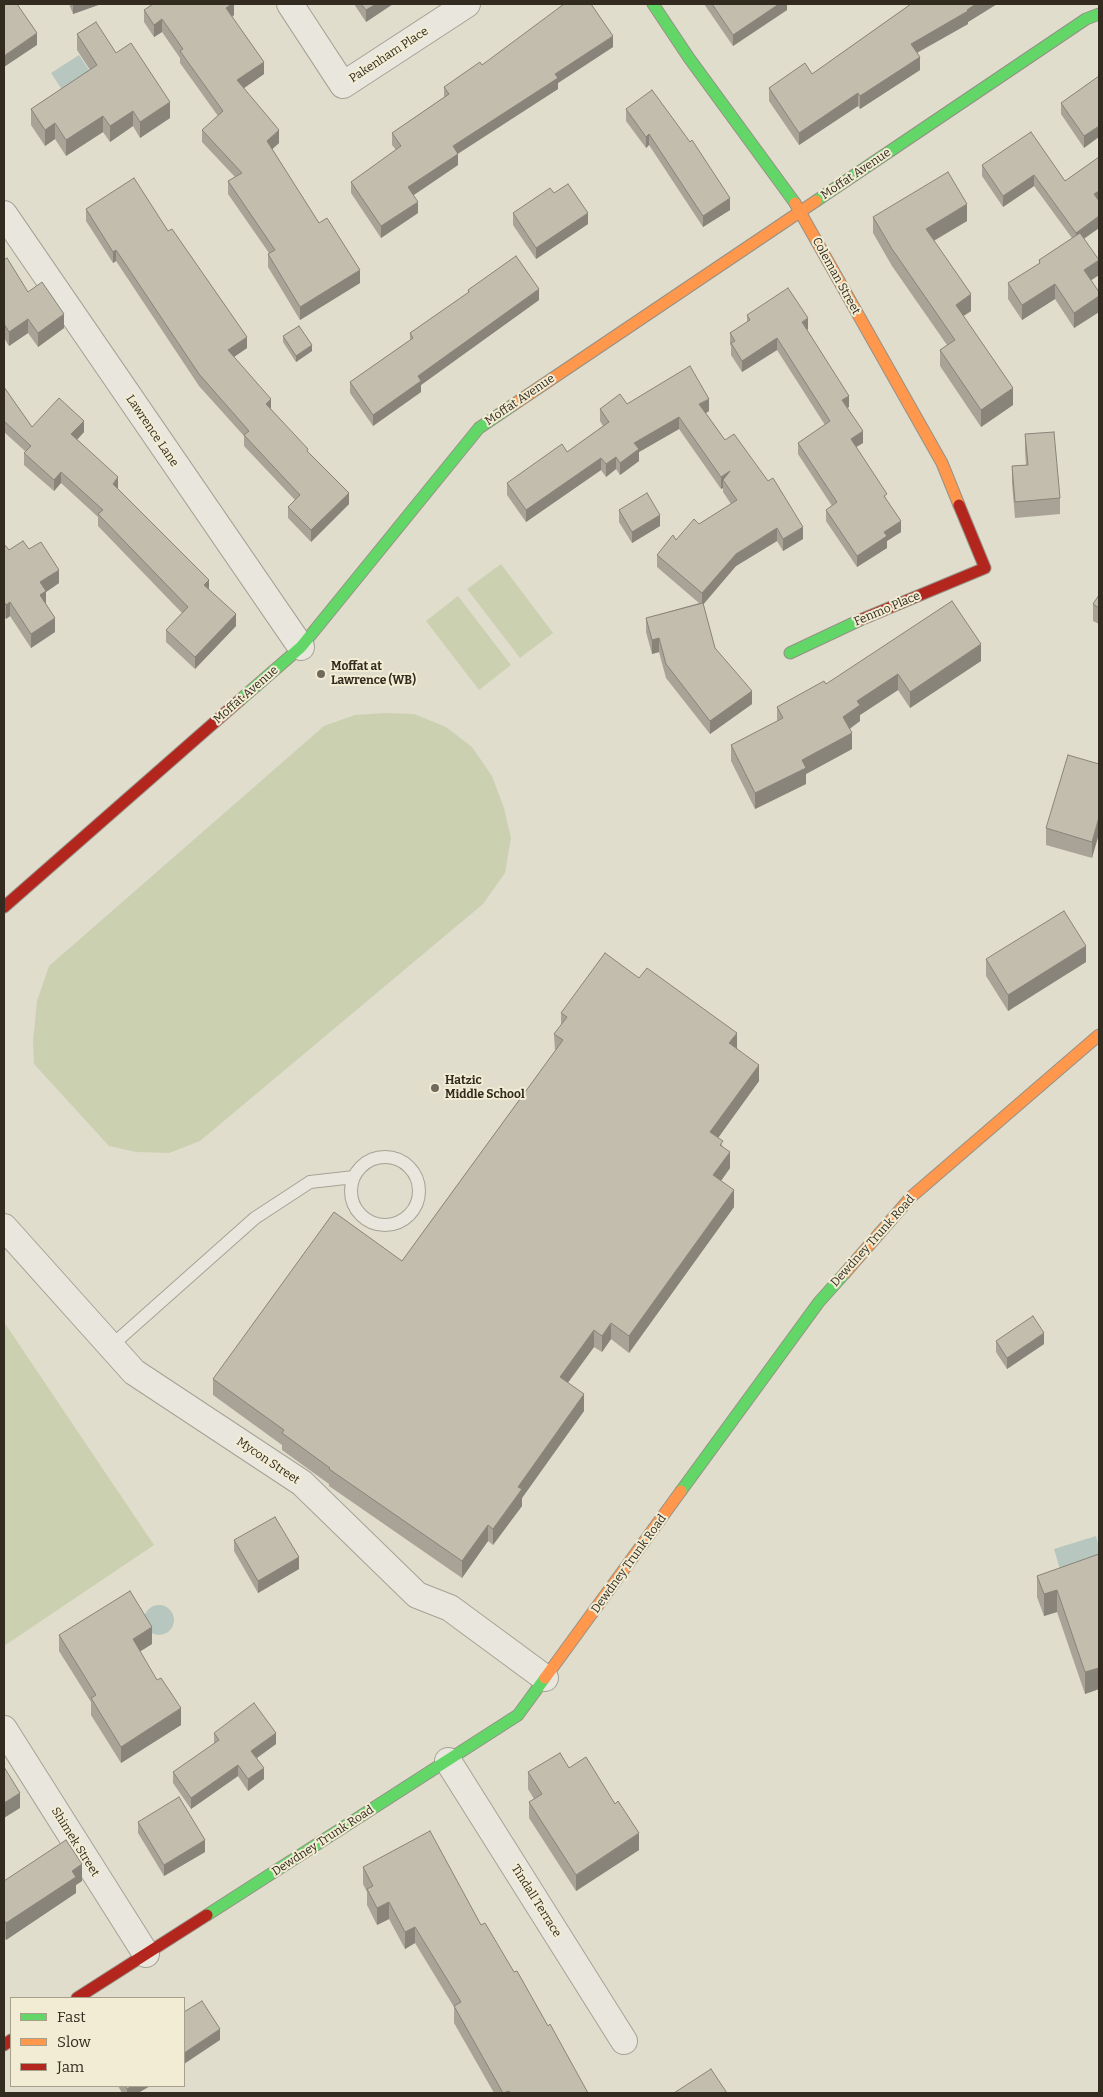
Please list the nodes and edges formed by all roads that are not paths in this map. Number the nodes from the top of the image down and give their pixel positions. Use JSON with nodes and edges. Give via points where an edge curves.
{"nodes":[{"id":1,"x":290,"y":4,"type":"edge"},
{"id":2,"x":467,"y":4,"type":"edge"},
{"id":3,"x":653,"y":4,"type":"edge"},
{"id":4,"x":1099,"y":14,"type":"edge"},
{"id":5,"x":801,"y":211,"type":"junction"},
{"id":6,"x":4,"y":214,"type":"edge"},
{"id":7,"x":985,"y":568,"type":"joint"},
{"id":8,"x":300,"y":647,"type":"junction"},
{"id":9,"x":790,"y":653,"type":"dead end"},
{"id":10,"x":4,"y":907,"type":"edge"},
{"id":11,"x":1099,"y":1035,"type":"edge"},
{"id":12,"x":354,"y":1176,"type":"junction"},
{"id":13,"x":4,"y":1227,"type":"edge"},
{"id":14,"x":111,"y":1346,"type":"junction"},
{"id":15,"x":546,"y":1678,"type":"junction"},
{"id":16,"x":4,"y":1729,"type":"edge"},
{"id":17,"x":448,"y":1761,"type":"junction"},
{"id":18,"x":146,"y":1954,"type":"junction"},
{"id":19,"x":79,"y":1997,"type":"edge"},
{"id":20,"x":624,"y":2041,"type":"dead end"}],
"edges":[{"from":1,"to":2,"type":"street","name":"Pakenham Place","via":[[343,85]]},
{"from":3,"to":5,"type":"street","name":"Coleman Street"},
{"from":4,"to":5,"type":"street","name":"Moffat Avenue","via":[[1086,19]]},
{"from":5,"to":7,"type":"street","name":"Coleman Street","via":[[942,464]]},
{"from":5,"to":8,"type":"street","name":"Moffat Avenue","via":[[479,428]]},
{"from":6,"to":8,"type":"street","name":"Lawrence Lane"},
{"from":7,"to":9,"type":"street","name":"Fenmo Place","via":[[858,620]]},
{"from":8,"to":10,"type":"street","name":"Moffat Avenue"},
{"from":11,"to":15,"type":"street","name":"Dewdney Trunk Road","via":[[911,1197],[818,1302]]},
{"from":12,"to":12,"type":"lane","via":[[370,1160],[392,1157],[407,1165],[418,1178],[419,1201],[414,1211],[401,1222],[384,1226],[373,1224],[356,1209],[351,1193]]},
{"from":12,"to":14,"type":"lane","via":[[310,1182],[255,1218]]},
{"from":13,"to":14,"type":"street","name":"Mycon Street"},
{"from":14,"to":15,"type":"street","name":"Mycon Street","via":[[134,1372],[302,1483],[417,1595],[450,1608]]},
{"from":15,"to":17,"type":"street","name":"Dewdney Trunk Road","via":[[518,1715]]},
{"from":16,"to":18,"type":"street","name":"Shimek Street"},
{"from":17,"to":18,"type":"street","name":"Dewdney Trunk Road"},
{"from":17,"to":20,"type":"street","name":"Tindall Terrace"},
{"from":18,"to":19,"type":"street","name":"Dewdney Trunk Road"}]}
